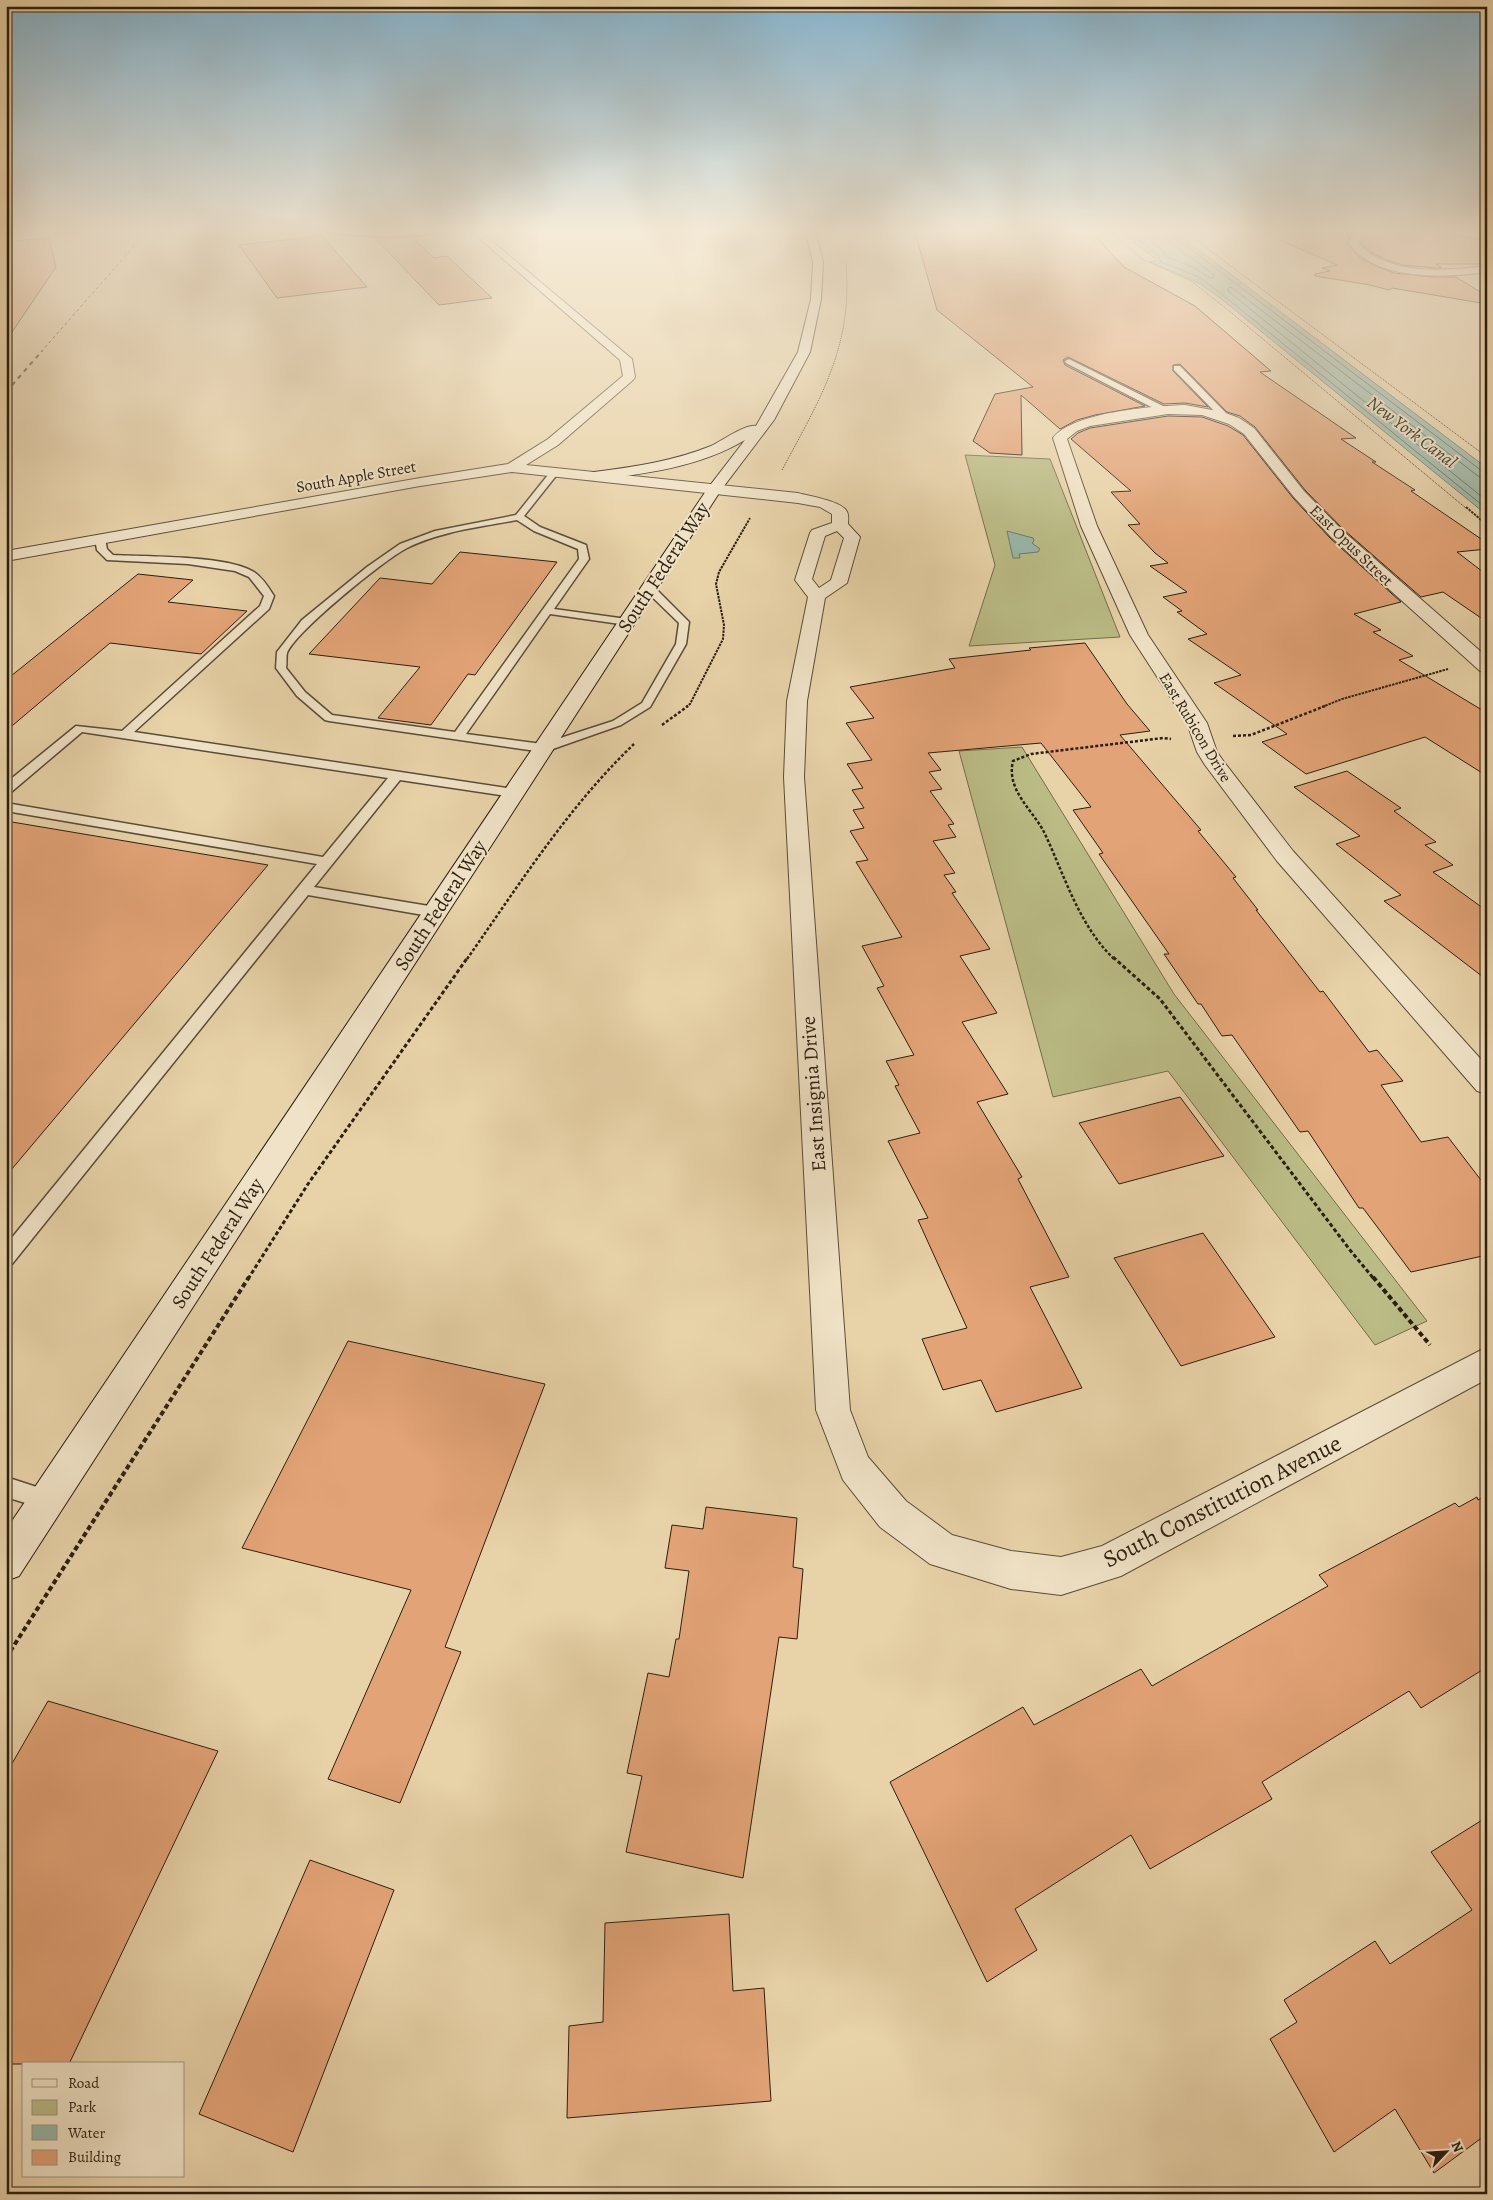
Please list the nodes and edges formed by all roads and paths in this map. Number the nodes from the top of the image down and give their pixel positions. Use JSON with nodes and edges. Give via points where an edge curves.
{"nodes":[{"id":1,"x":594,"y":332,"type":"edge"},
{"id":2,"x":809,"y":332,"type":"edge"},
{"id":3,"x":1253,"y":332,"type":"edge"},
{"id":4,"x":1319,"y":332,"type":"edge"},
{"id":5,"x":1069,"y":361,"type":"dead end"},
{"id":6,"x":1177,"y":368,"type":"dead end"},
{"id":7,"x":1162,"y":409,"type":"junction"},
{"id":8,"x":1224,"y":416,"type":"junction"},
{"id":9,"x":767,"y":420,"type":"junction"},
{"id":10,"x":1487,"y":457,"type":"edge"},
{"id":11,"x":512,"y":468,"type":"junction"},
{"id":12,"x":555,"y":472,"type":"junction"},
{"id":13,"x":594,"y":476,"type":"junction"},
{"id":14,"x":715,"y":488,"type":"junction"},
{"id":15,"x":755,"y":510,"type":"dead end"},
{"id":16,"x":519,"y":517,"type":"junction"},
{"id":17,"x":840,"y":525,"type":"junction"},
{"id":18,"x":1487,"y":525,"type":"edge"},
{"id":19,"x":100,"y":539,"type":"junction"},
{"id":20,"x":6,"y":556,"type":"edge"},
{"id":21,"x":649,"y":588,"type":"junction"},
{"id":22,"x":817,"y":596,"type":"junction"},
{"id":23,"x":547,"y":611,"type":"junction"},
{"id":24,"x":627,"y":622,"type":"junction"},
{"id":25,"x":1451,"y":668,"type":"dead end"},
{"id":26,"x":1487,"y":668,"type":"edge"},
{"id":27,"x":655,"y":730,"type":"dead end"},
{"id":28,"x":124,"y":735,"type":"junction"},
{"id":29,"x":459,"y":736,"type":"junction"},
{"id":30,"x":1227,"y":736,"type":"dead end"},
{"id":31,"x":641,"y":739,"type":"dead end"},
{"id":32,"x":1178,"y":740,"type":"dead end"},
{"id":33,"x":544,"y":748,"type":"junction"},
{"id":34,"x":397,"y":775,"type":"junction"},
{"id":35,"x":6,"y":790,"type":"edge"},
{"id":36,"x":514,"y":793,"type":"junction"},
{"id":37,"x":6,"y":807,"type":"edge"},
{"id":38,"x":327,"y":862,"type":"junction"},
{"id":39,"x":305,"y":890,"type":"junction"},
{"id":40,"x":435,"y":912,"type":"junction"},
{"id":41,"x":1487,"y":1084,"type":"edge"},
{"id":42,"x":6,"y":1259,"type":"edge"},
{"id":43,"x":1430,"y":1345,"type":"dead end"},
{"id":44,"x":1487,"y":1362,"type":"edge"},
{"id":45,"x":6,"y":1487,"type":"edge"},
{"id":46,"x":48,"y":1500,"type":"junction"},
{"id":47,"x":942,"y":1551,"type":"joint"},
{"id":48,"x":6,"y":1563,"type":"edge"},
{"id":49,"x":6,"y":1658,"type":"edge"}],
"edges":[{"from":1,"to":11,"type":"street","via":[[626,359],[629,377],[553,442]]},
{"from":2,"to":9,"type":"street","name":"South Federal Way","via":[[804,352]]},
{"from":3,"to":18,"type":"path"},
{"from":4,"to":10,"type":"path"},
{"from":5,"to":7,"type":"lane"},
{"from":6,"to":8,"type":"lane"},
{"from":7,"to":8,"type":"street","name":"East Rubicon Drive","via":[[1185,409]]},
{"from":7,"to":41,"type":"street","name":"East Rubicon Drive","via":[[1082,423],[1068,429],[1060,438],[1088,526],[1139,635],[1197,723],[1216,765],[1279,848]]},
{"from":8,"to":26,"type":"street","name":"East Opus Street","via":[[1249,431],[1299,494],[1337,534]]},
{"from":9,"to":13,"type":"street","via":[[735,441],[700,456],[649,469]]},
{"from":9,"to":14,"type":"street","name":"South Federal Way"},
{"from":11,"to":12,"type":"street","name":"South Apple Street"},
{"from":11,"to":19,"type":"street","name":"South Apple Street"},
{"from":12,"to":13,"type":"street","name":"South Apple Street"},
{"from":12,"to":16,"type":"lane"},
{"from":13,"to":14,"type":"street","name":"South Apple Street"},
{"from":14,"to":17,"type":"street","via":[[825,504],[840,512]]},
{"from":14,"to":21,"type":"street","name":"South Federal Way"},
{"from":15,"to":27,"type":"path","via":[[719,572],[716,584],[724,625],[723,639],[690,704]]},
{"from":16,"to":23,"type":"lane","via":[[537,529],[583,548],[584,559]]},
{"from":16,"to":29,"type":"lane","via":[[438,533],[403,546],[306,622],[282,652],[282,668],[302,694],[329,718]]},
{"from":17,"to":22,"type":"street","via":[[852,537],[839,583]]},
{"from":17,"to":22,"type":"street","via":[[818,533],[803,580]]},
{"from":19,"to":20,"type":"street","name":"South Apple Street"},
{"from":19,"to":28,"type":"lane","via":[[102,550],[110,558],[188,561],[237,568],[252,576],[269,596],[265,606]]},
{"from":21,"to":24,"type":"street","name":"South Federal Way"},
{"from":21,"to":33,"type":"lane","via":[[684,622],[681,644],[646,705],[617,724]]},
{"from":22,"to":47,"type":"street","name":"East Insignia Drive","via":[[797,702],[794,777],[833,1410],[855,1468],[893,1514]]},
{"from":23,"to":24,"type":"lane"},
{"from":23,"to":29,"type":"lane"},
{"from":24,"to":33,"type":"street","name":"South Federal Way"},
{"from":25,"to":30,"type":"path","via":[[1342,699],[1251,735]]},
{"from":28,"to":34,"type":"lane"},
{"from":28,"to":35,"type":"lane","via":[[80,728]]},
{"from":29,"to":33,"type":"lane"},
{"from":31,"to":49,"type":"path","via":[[614,763],[561,825],[308,1184]]},
{"from":32,"to":43,"type":"path","via":[[1163,738],[1031,754],[1013,762],[1012,778],[1019,796],[1043,831],[1072,899],[1094,936],[1160,999],[1350,1250]]},
{"from":33,"to":36,"type":"street","name":"South Federal Way"},
{"from":34,"to":36,"type":"lane"},
{"from":34,"to":38,"type":"lane"},
{"from":36,"to":40,"type":"street","name":"South Federal Way"},
{"from":37,"to":38,"type":"lane"},
{"from":38,"to":39,"type":"lane"},
{"from":39,"to":40,"type":"lane"},
{"from":39,"to":42,"type":"lane"},
{"from":40,"to":46,"type":"street","name":"South Federal Way"},
{"from":44,"to":47,"type":"street","name":"South Constitution Avenue","via":[[1108,1563],[1061,1576],[1011,1570]]},
{"from":45,"to":46,"type":"lane"},
{"from":46,"to":48,"type":"street","name":"South Federal Way"}]}
